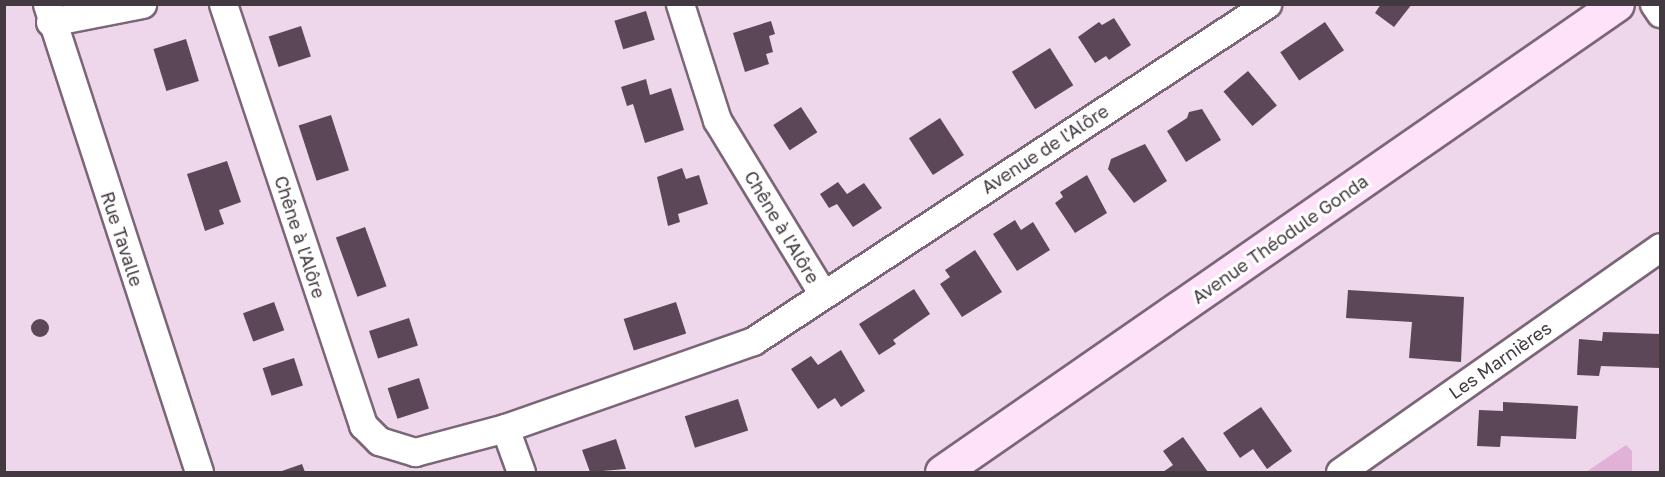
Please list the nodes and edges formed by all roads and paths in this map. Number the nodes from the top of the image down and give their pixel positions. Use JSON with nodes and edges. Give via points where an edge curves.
{"nodes":[{"id":1,"x":142,"y":4,"type":"edge"},
{"id":2,"x":223,"y":4,"type":"edge"},
{"id":3,"x":680,"y":4,"type":"edge"},
{"id":4,"x":1267,"y":4,"type":"edge"},
{"id":5,"x":1617,"y":4,"type":"edge"},
{"id":6,"x":1654,"y":4,"type":"edge"},
{"id":7,"x":49,"y":13,"type":"edge"},
{"id":8,"x":1660,"y":13,"type":"edge"},
{"id":9,"x":1660,"y":247,"type":"edge"},
{"id":10,"x":823,"y":294,"type":"junction"},
{"id":11,"x":505,"y":428,"type":"junction"},
{"id":12,"x":199,"y":472,"type":"edge"},
{"id":13,"x":521,"y":472,"type":"edge"},
{"id":14,"x":942,"y":472,"type":"edge"},
{"id":15,"x":1340,"y":472,"type":"edge"}],
"edges":[{"from":1,"to":7,"type":"street"},
{"from":2,"to":11,"type":"street","name":"Chêne à l'Alôre","via":[[363,425],[379,441],[415,452]]},
{"from":3,"to":10,"type":"street","name":"Chêne à l'Alôre","via":[[717,120]]},
{"from":4,"to":10,"type":"street","name":"Avenue de l'Alôre"},
{"from":5,"to":14,"type":"main road","name":"Avenue Théodule Gonda"},
{"from":6,"to":8,"type":"street"},
{"from":7,"to":12,"type":"street","name":"Rue Tavalle"},
{"from":9,"to":15,"type":"street","name":"Les Marnières"},
{"from":10,"to":11,"type":"street","name":"Chêne à l'Alôre","via":[[753,341]]},
{"from":11,"to":13,"type":"street"}]}
